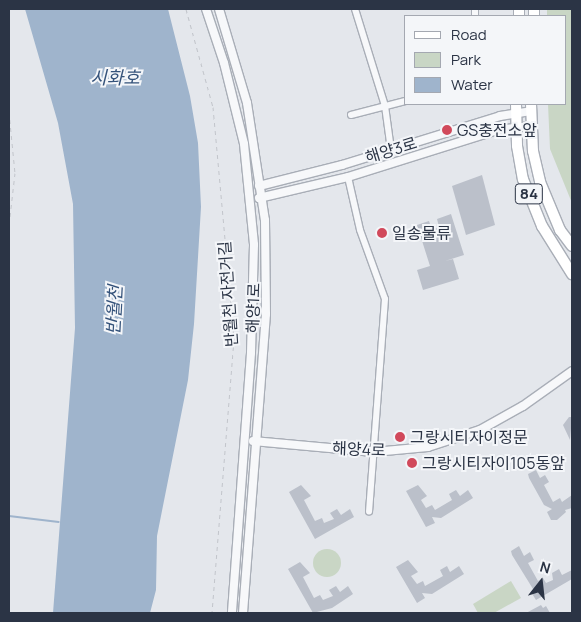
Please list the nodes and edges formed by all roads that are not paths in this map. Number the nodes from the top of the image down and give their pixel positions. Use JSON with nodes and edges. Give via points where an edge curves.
{"nodes":[{"id":1,"x":206,"y":9,"type":"edge"},
{"id":2,"x":219,"y":9,"type":"edge"},
{"id":3,"x":355,"y":9,"type":"edge"},
{"id":4,"x":404,"y":101,"type":"edge"},
{"id":5,"x":386,"y":106,"type":"junction"},
{"id":6,"x":516,"y":108,"type":"edge"},
{"id":7,"x":531,"y":108,"type":"edge"},
{"id":8,"x":351,"y":115,"type":"dead end"},
{"id":9,"x":530,"y":126,"type":"junction"},
{"id":10,"x":516,"y":128,"type":"junction"},
{"id":11,"x":391,"y":150,"type":"junction"},
{"id":12,"x":348,"y":177,"type":"junction"},
{"id":13,"x":262,"y":185,"type":"junction"},
{"id":14,"x":250,"y":188,"type":"junction"},
{"id":15,"x":263,"y":198,"type":"junction"},
{"id":16,"x":252,"y":199,"type":"junction"},
{"id":17,"x":572,"y":246,"type":"edge"},
{"id":18,"x":572,"y":274,"type":"edge"},
{"id":19,"x":572,"y":370,"type":"edge"},
{"id":20,"x":246,"y":440,"type":"junction"},
{"id":21,"x":256,"y":441,"type":"junction"},
{"id":22,"x":374,"y":452,"type":"junction"},
{"id":23,"x":369,"y":511,"type":"dead end"},
{"id":24,"x":232,"y":613,"type":"edge"},
{"id":25,"x":243,"y":613,"type":"edge"}],
"edges":[{"from":1,"to":14,"type":"street","name":"해양1로","via":[[235,101]]},
{"from":2,"to":13,"type":"street","name":"해양1로","via":[[247,103]]},
{"from":3,"to":5,"type":"street"},
{"from":4,"to":5,"type":"street"},
{"from":5,"to":8,"type":"street"},
{"from":5,"to":11,"type":"street"},
{"from":6,"to":7,"type":"street","name":"해양3로"},
{"from":6,"to":10,"type":"main road","number":"84"},
{"from":6,"to":11,"type":"street","name":"해양3로"},
{"from":7,"to":9,"type":"main road","number":"84"},
{"from":9,"to":10,"type":"street","name":"해양3로"},
{"from":9,"to":17,"type":"main road","number":"84","via":[[540,182],[560,230]]},
{"from":10,"to":12,"type":"street","name":"해양3로","via":[[490,132]]},
{"from":10,"to":18,"type":"main road","number":"84","via":[[523,179],[532,203]]},
{"from":11,"to":13,"type":"street","name":"해양3로"},
{"from":12,"to":15,"type":"street","name":"해양3로"},
{"from":12,"to":22,"type":"street","via":[[360,230],[384,299]]},
{"from":13,"to":14,"type":"street","name":"해양3로"},
{"from":13,"to":15,"type":"street","name":"해양1로"},
{"from":14,"to":16,"type":"street","name":"해양1로"},
{"from":15,"to":16,"type":"street","name":"해양3로"},
{"from":15,"to":21,"type":"street","name":"해양1로","via":[[266,314]]},
{"from":16,"to":20,"type":"street","name":"해양1로","via":[[254,283]]},
{"from":19,"to":22,"type":"street","name":"해양4로","via":[[523,406],[480,430],[428,447]]},
{"from":20,"to":21,"type":"street","name":"해양4로"},
{"from":20,"to":24,"type":"street","name":"해양1로"},
{"from":21,"to":22,"type":"street","name":"해양4로"},
{"from":21,"to":25,"type":"street","name":"해양1로"},
{"from":22,"to":23,"type":"street"}]}
